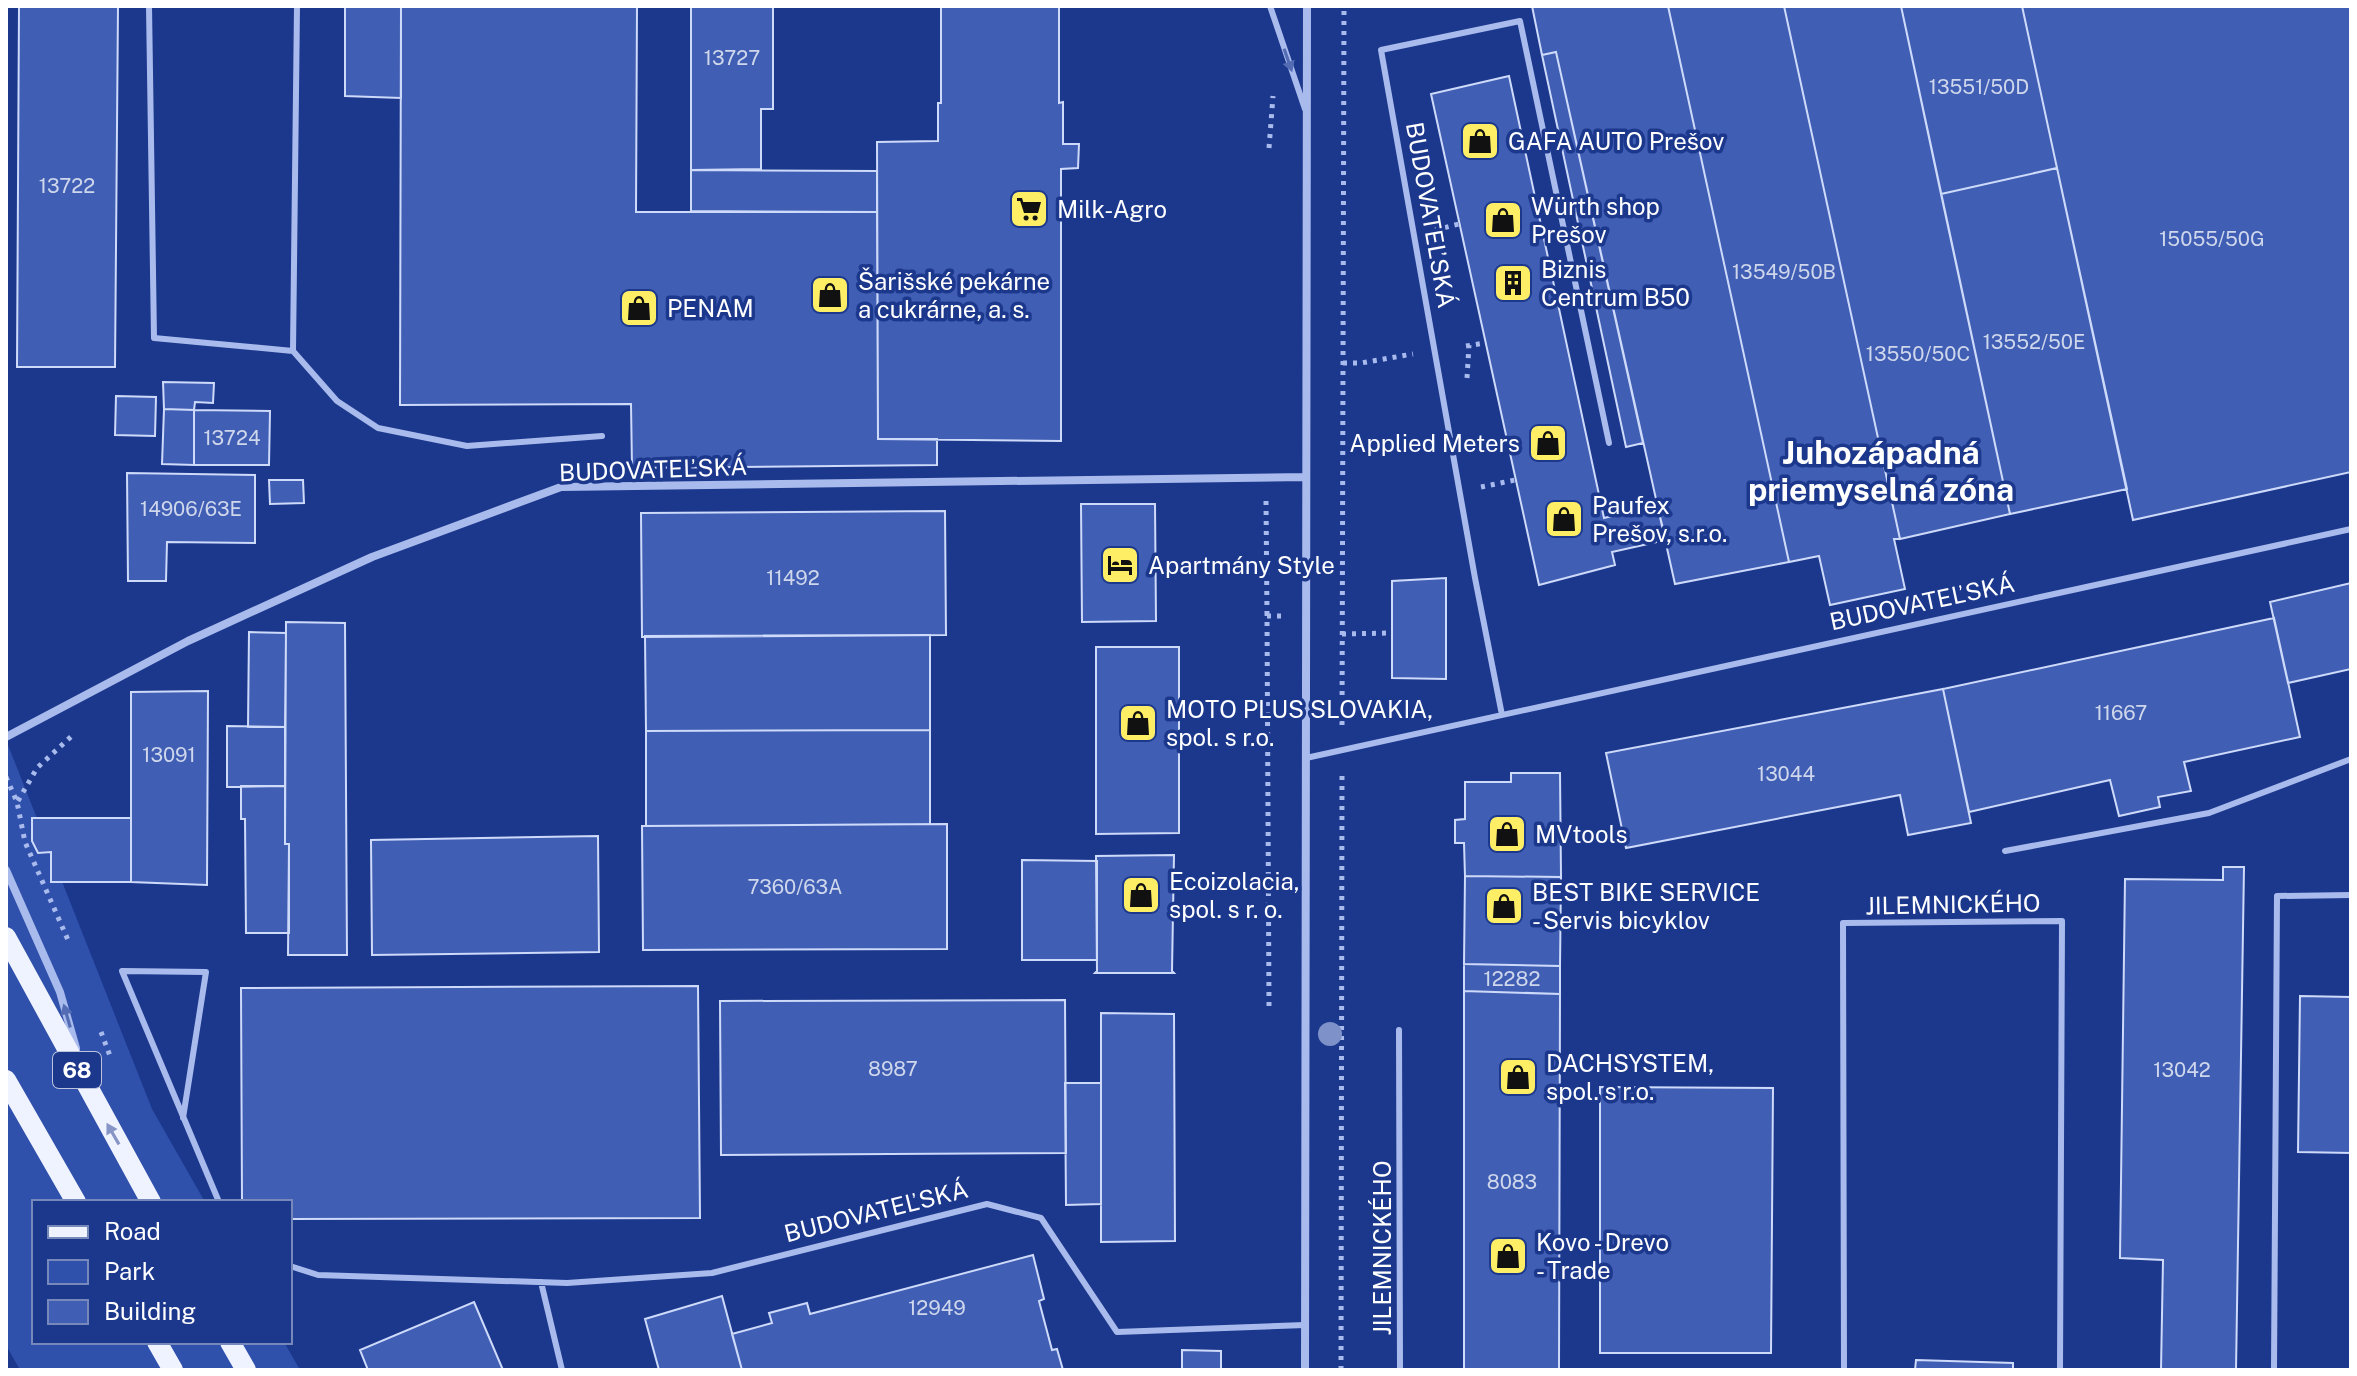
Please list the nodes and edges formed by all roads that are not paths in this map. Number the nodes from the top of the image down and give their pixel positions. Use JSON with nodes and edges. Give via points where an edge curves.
{"nodes":[{"id":1,"x":149,"y":6,"type":"edge"},
{"id":2,"x":297,"y":6,"type":"edge"},
{"id":3,"x":1270,"y":6,"type":"edge"},
{"id":4,"x":1307,"y":6,"type":"edge"},
{"id":5,"x":1306,"y":114,"type":"junction"},
{"id":6,"x":293,"y":351,"type":"junction"},
{"id":7,"x":602,"y":436,"type":"dead end"},
{"id":8,"x":1609,"y":443,"type":"dead end"},
{"id":9,"x":1306,"y":477,"type":"junction"},
{"id":10,"x":2351,"y":529,"type":"edge"},
{"id":11,"x":1502,"y":715,"type":"junction"},
{"id":12,"x":6,"y":737,"type":"edge"},
{"id":13,"x":1306,"y":758,"type":"junction"},
{"id":14,"x":2351,"y":759,"type":"edge"},
{"id":15,"x":2005,"y":851,"type":"dead end"},
{"id":16,"x":6,"y":870,"type":"edge"},
{"id":17,"x":2351,"y":895,"type":"edge"},
{"id":18,"x":6,"y":937,"type":"edge"},
{"id":19,"x":1399,"y":1030,"type":"dead end"},
{"id":20,"x":6,"y":1080,"type":"edge"},
{"id":21,"x":88,"y":1091,"type":"junction"},
{"id":22,"x":183,"y":1118,"type":"junction"},
{"id":23,"x":75,"y":1200,"type":"edge"},
{"id":24,"x":150,"y":1200,"type":"edge"},
{"id":25,"x":218,"y":1200,"type":"edge"},
{"id":26,"x":292,"y":1267,"type":"edge"},
{"id":27,"x":541,"y":1282,"type":"junction"},
{"id":28,"x":1305,"y":1325,"type":"junction"},
{"id":29,"x":158,"y":1344,"type":"edge"},
{"id":30,"x":231,"y":1344,"type":"edge"},
{"id":31,"x":173,"y":1370,"type":"edge"},
{"id":32,"x":246,"y":1370,"type":"edge"},
{"id":33,"x":562,"y":1370,"type":"edge"},
{"id":34,"x":1305,"y":1370,"type":"edge"},
{"id":35,"x":1400,"y":1370,"type":"edge"},
{"id":36,"x":1844,"y":1370,"type":"edge"},
{"id":37,"x":2060,"y":1370,"type":"edge"},
{"id":38,"x":2274,"y":1370,"type":"edge"}],
"edges":[{"from":1,"to":6,"type":"lane","via":[[154,338]]},
{"from":2,"to":6,"type":"lane"},
{"from":3,"to":5,"type":"lane","one_way":true},
{"from":4,"to":5,"type":"street"},
{"from":5,"to":9,"type":"street"},
{"from":6,"to":7,"type":"lane","name":"BUDOVATEĽSKÁ","via":[[337,401],[378,428],[467,446]]},
{"from":8,"to":11,"type":"lane","name":"BUDOVATEĽSKÁ","via":[[1520,21],[1381,50]]},
{"from":9,"to":12,"type":"street","name":"BUDOVATEĽSKÁ","via":[[561,487],[372,557],[188,641]]},
{"from":9,"to":13,"type":"street"},
{"from":10,"to":11,"type":"lane","name":"BUDOVATEĽSKÁ"},
{"from":11,"to":13,"type":"lane","name":"BUDOVATEĽSKÁ"},
{"from":13,"to":28,"type":"street"},
{"from":14,"to":15,"type":"lane","via":[[2209,813]]},
{"from":21,"to":16,"type":"street","one_way":true,"via":[[60,992]]},
{"from":17,"to":38,"type":"lane","via":[[2277,896]]},
{"from":18,"to":21,"type":"main road","number":"68"},
{"from":19,"to":35,"type":"lane","name":"JILEMNICKÉHO"},
{"from":20,"to":23,"type":"main road"},
{"from":24,"to":21,"type":"main road","number":"68","one_way":true},
{"from":22,"to":22,"type":"lane","via":[[170,1087],[122,971],[206,972]]},
{"from":22,"to":25,"type":"lane"},
{"from":26,"to":27,"type":"lane","name":"BUDOVATEĽSKÁ","via":[[318,1275]]},
{"from":27,"to":28,"type":"lane","name":"BUDOVATEĽSKÁ","via":[[712,1273],[987,1204],[1041,1218],[1117,1332]]},
{"from":27,"to":33,"type":"lane"},
{"from":28,"to":34,"type":"street"},
{"from":29,"to":31,"type":"main road"},
{"from":30,"to":32,"type":"main road"},
{"from":36,"to":37,"type":"lane","name":"JILEMNICKÉHO","via":[[1843,923],[2062,921]]}]}
